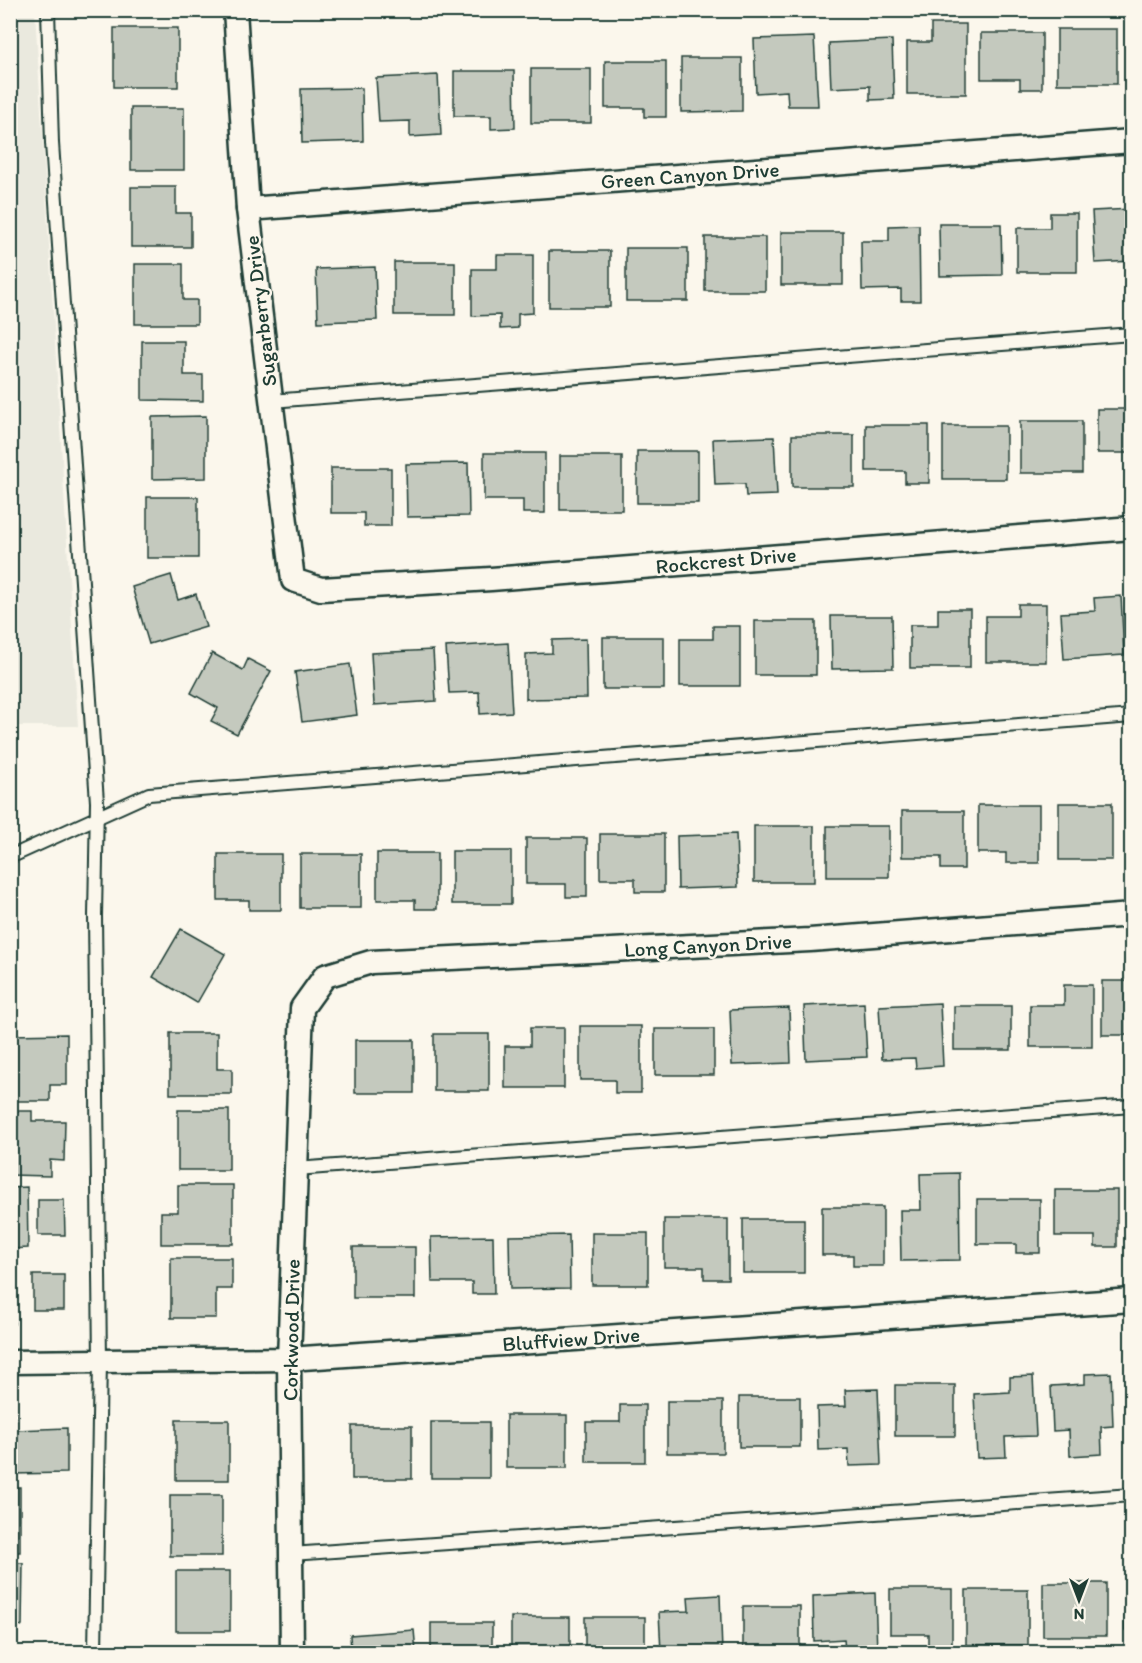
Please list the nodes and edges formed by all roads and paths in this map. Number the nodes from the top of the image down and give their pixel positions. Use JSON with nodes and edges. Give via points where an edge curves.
{"nodes":[{"id":1,"x":48,"y":10,"type":"edge"},
{"id":2,"x":235,"y":10,"type":"edge"},
{"id":3,"x":1131,"y":141,"type":"edge"},
{"id":4,"x":248,"y":209,"type":"junction"},
{"id":5,"x":1131,"y":334,"type":"edge"},
{"id":6,"x":271,"y":401,"type":"junction"},
{"id":7,"x":1131,"y":528,"type":"edge"},
{"id":8,"x":321,"y":589,"type":"joint"},
{"id":9,"x":1131,"y":716,"type":"edge"},
{"id":10,"x":97,"y":819,"type":"junction"},
{"id":11,"x":10,"y":857,"type":"edge"},
{"id":12,"x":1131,"y":915,"type":"edge"},
{"id":13,"x":302,"y":1008,"type":"joint"},
{"id":14,"x":1131,"y":1106,"type":"edge"},
{"id":15,"x":296,"y":1169,"type":"junction"},
{"id":16,"x":1131,"y":1300,"type":"edge"},
{"id":17,"x":289,"y":1359,"type":"junction"},
{"id":18,"x":100,"y":1361,"type":"junction"},
{"id":19,"x":10,"y":1362,"type":"edge"},
{"id":20,"x":1131,"y":1495,"type":"edge"},
{"id":21,"x":291,"y":1554,"type":"junction"},
{"id":22,"x":95,"y":1653,"type":"edge"},
{"id":23,"x":292,"y":1653,"type":"edge"}],
"edges":[{"from":1,"to":10,"type":"lane","via":[[52,143]]},
{"from":2,"to":4,"type":"street","name":"Sugarberry Drive"},
{"from":3,"to":4,"type":"street","name":"Green Canyon Drive"},
{"from":4,"to":6,"type":"street","name":"Sugarberry Drive"},
{"from":5,"to":6,"type":"lane"},
{"from":6,"to":8,"type":"street","name":"Sugarberry Drive","via":[[293,580]]},
{"from":7,"to":8,"type":"street","name":"Rockcrest Drive"},
{"from":9,"to":10,"type":"lane","via":[[149,794]]},
{"from":10,"to":11,"type":"lane"},
{"from":10,"to":18,"type":"lane"},
{"from":12,"to":13,"type":"street","name":"Long Canyon Drive","via":[[810,940],[371,962],[325,976]]},
{"from":13,"to":15,"type":"street","name":"Corkwood Drive"},
{"from":14,"to":15,"type":"lane"},
{"from":15,"to":17,"type":"street","name":"Corkwood Drive"},
{"from":16,"to":17,"type":"street","name":"Bluffview Drive"},
{"from":17,"to":18,"type":"street","name":"Bluffview Drive"},
{"from":17,"to":21,"type":"street","name":"Corkwood Drive"},
{"from":18,"to":19,"type":"street","name":"Bluffview Drive"},
{"from":18,"to":22,"type":"lane"},
{"from":20,"to":21,"type":"lane"},
{"from":21,"to":23,"type":"street","name":"Corkwood Drive"}]}
